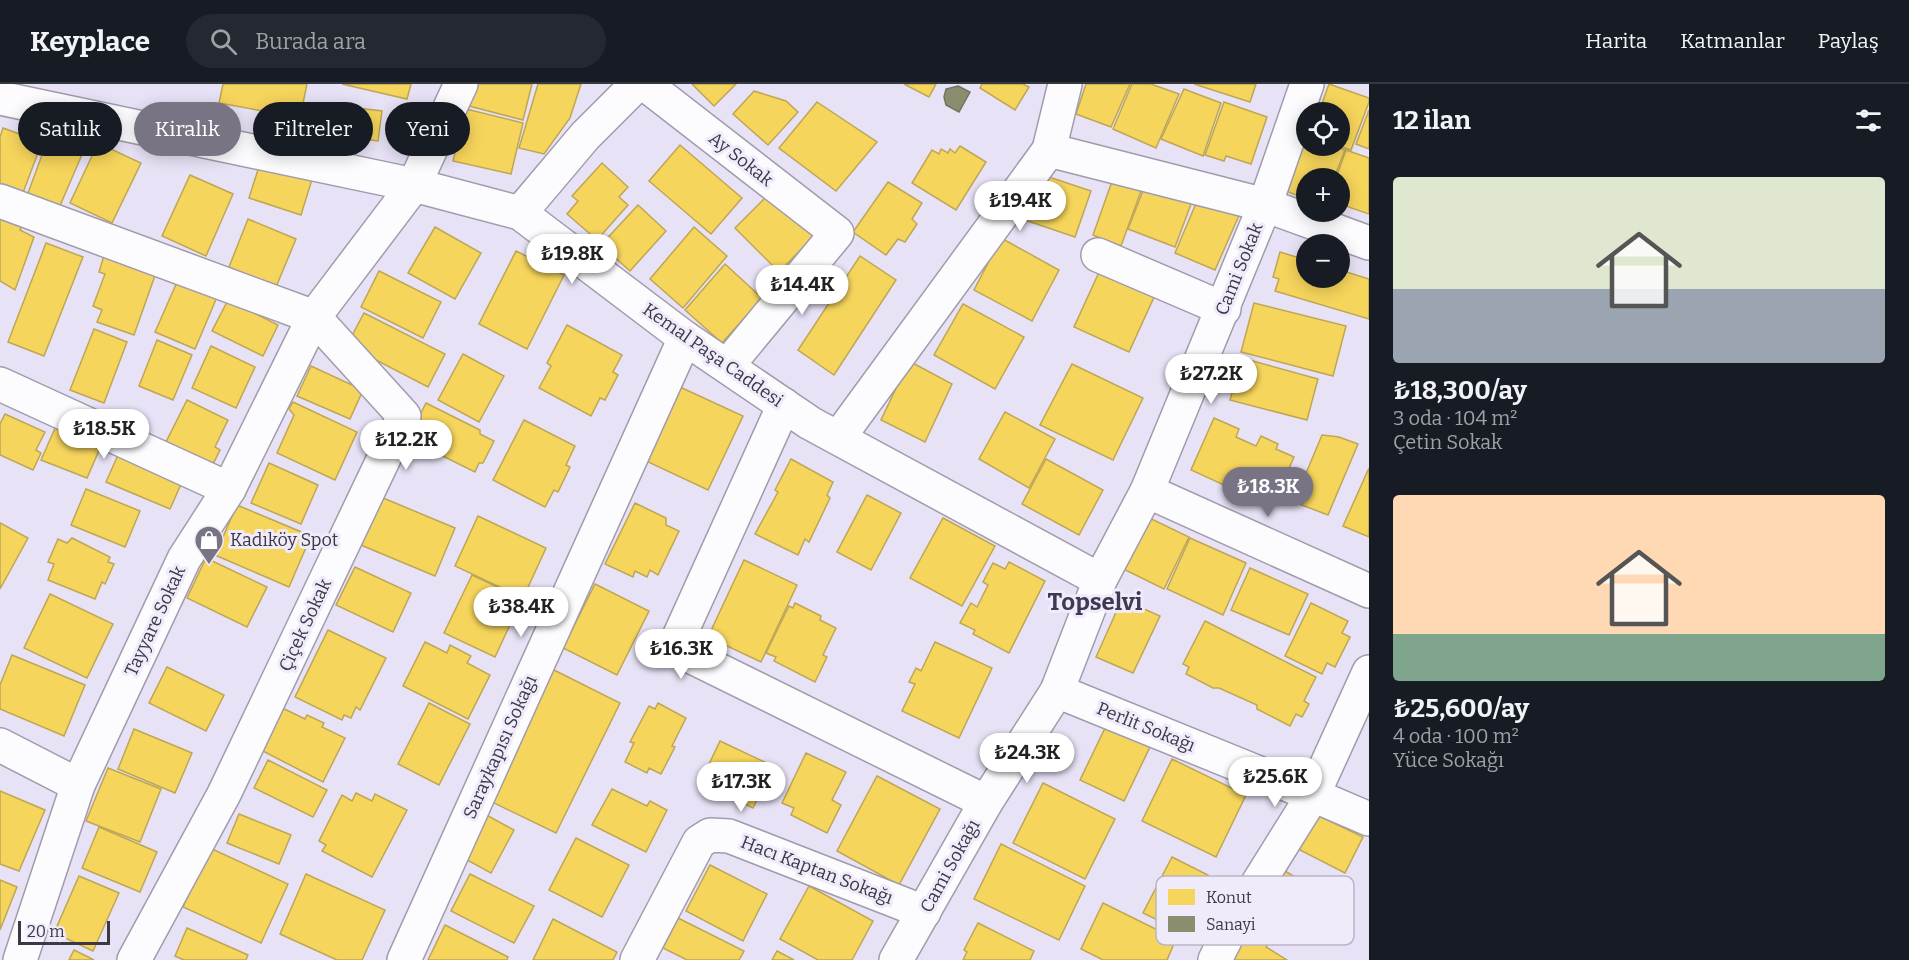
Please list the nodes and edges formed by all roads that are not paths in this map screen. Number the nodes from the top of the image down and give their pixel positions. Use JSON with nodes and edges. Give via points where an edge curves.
{"nodes":[{"id":1,"x":461,"y":84,"type":"edge"},
{"id":2,"x":637,"y":84,"type":"edge"},
{"id":3,"x":645,"y":84,"type":"edge"},
{"id":4,"x":1065,"y":84,"type":"edge"},
{"id":5,"x":1307,"y":84,"type":"edge"},
{"id":6,"x":0,"y":98,"type":"edge"},
{"id":7,"x":1049,"y":150,"type":"junction"},
{"id":8,"x":414,"y":184,"type":"junction"},
{"id":9,"x":0,"y":201,"type":"edge"},
{"id":10,"x":1265,"y":205,"type":"junction"},
{"id":11,"x":520,"y":213,"type":"junction"},
{"id":12,"x":1369,"y":243,"type":"edge"},
{"id":13,"x":1098,"y":255,"type":"dead end"},
{"id":14,"x":1224,"y":309,"type":"junction"},
{"id":15,"x":314,"y":317,"type":"junction"},
{"id":16,"x":685,"y":338,"type":"junction"},
{"id":17,"x":727,"y":366,"type":"junction"},
{"id":18,"x":0,"y":384,"type":"edge"},
{"id":19,"x":784,"y":405,"type":"junction"},
{"id":20,"x":840,"y":438,"type":"junction"},
{"id":21,"x":229,"y":489,"type":"junction"},
{"id":22,"x":1147,"y":491,"type":"junction"},
{"id":23,"x":1100,"y":580,"type":"junction"},
{"id":24,"x":1369,"y":591,"type":"edge"},
{"id":25,"x":1369,"y":672,"type":"edge"},
{"id":26,"x":1056,"y":691,"type":"junction"},
{"id":27,"x":0,"y":745,"type":"edge"},
{"id":28,"x":78,"y":785,"type":"junction"},
{"id":29,"x":1313,"y":795,"type":"junction"},
{"id":30,"x":986,"y":801,"type":"junction"},
{"id":31,"x":1369,"y":819,"type":"edge"},
{"id":32,"x":1262,"y":876,"type":"edge"},
{"id":33,"x":924,"y":912,"type":"junction"},
{"id":34,"x":1222,"y":945,"type":"edge"},
{"id":35,"x":20,"y":960,"type":"edge"},
{"id":36,"x":134,"y":960,"type":"edge"},
{"id":37,"x":404,"y":960,"type":"edge"},
{"id":38,"x":637,"y":960,"type":"edge"},
{"id":39,"x":896,"y":960,"type":"edge"},
{"id":40,"x":1215,"y":960,"type":"edge"}],
"edges":[{"from":1,"to":8,"type":"street","name":"Tayyare Sokak"},
{"from":2,"to":11,"type":"street","via":[[585,136]]},
{"from":3,"to":17,"type":"street","name":"Ay Sokak","via":[[837,233]]},
{"from":4,"to":7,"type":"street"},
{"from":5,"to":10,"type":"street","name":"Cami Sokak"},
{"from":6,"to":8,"type":"street","name":"Kemal Paşa Caddesi"},
{"from":7,"to":10,"type":"street"},
{"from":7,"to":20,"type":"street"},
{"from":8,"to":11,"type":"street","name":"Kemal Paşa Caddesi"},
{"from":8,"to":15,"type":"street","name":"Tayyare Sokak"},
{"from":9,"to":15,"type":"street","name":"Çiçek Sokak"},
{"from":10,"to":12,"type":"street"},
{"from":10,"to":14,"type":"street","name":"Cami Sokak"},
{"from":11,"to":16,"type":"street","name":"Kemal Paşa Caddesi"},
{"from":13,"to":14,"type":"street"},
{"from":14,"to":22,"type":"street","name":"Cami Sokak"},
{"from":15,"to":21,"type":"street","name":"Tayyare Sokak"},
{"from":15,"to":36,"type":"street","name":"Çiçek Sokak","via":[[404,416],[224,794]]},
{"from":16,"to":17,"type":"street","name":"Kemal Paşa Caddesi"},
{"from":16,"to":37,"type":"street","name":"Saraykapısı Sokağı"},
{"from":17,"to":19,"type":"street","name":"Kemal Paşa Caddesi"},
{"from":18,"to":21,"type":"street"},
{"from":19,"to":20,"type":"street","name":"Kemal Paşa Caddesi"},
{"from":19,"to":30,"type":"street","via":[[674,648]]},
{"from":20,"to":23,"type":"street","name":"Kemal Paşa Caddesi"},
{"from":21,"to":28,"type":"street","name":"Tayyare Sokak","via":[[184,559]]},
{"from":22,"to":23,"type":"street","name":"Cami Sokak"},
{"from":22,"to":24,"type":"street"},
{"from":23,"to":26,"type":"street","name":"Cami Sokağı"},
{"from":25,"to":29,"type":"street"},
{"from":26,"to":29,"type":"street","name":"Perlit Sokağı"},
{"from":26,"to":30,"type":"street","name":"Cami Sokağı"},
{"from":27,"to":28,"type":"street"},
{"from":28,"to":35,"type":"street","name":"Tayyare Sokak"},
{"from":29,"to":31,"type":"street","name":"Perlit Sokağı"},
{"from":29,"to":32,"type":"street"},
{"from":30,"to":33,"type":"street","name":"Cami Sokağı"},
{"from":33,"to":38,"type":"street","name":"Hacı Kaptan Sokağı","via":[[729,836],[710,835],[699,842]]},
{"from":33,"to":39,"type":"street","name":"Cami Sokağı"},
{"from":34,"to":40,"type":"street"}]}
